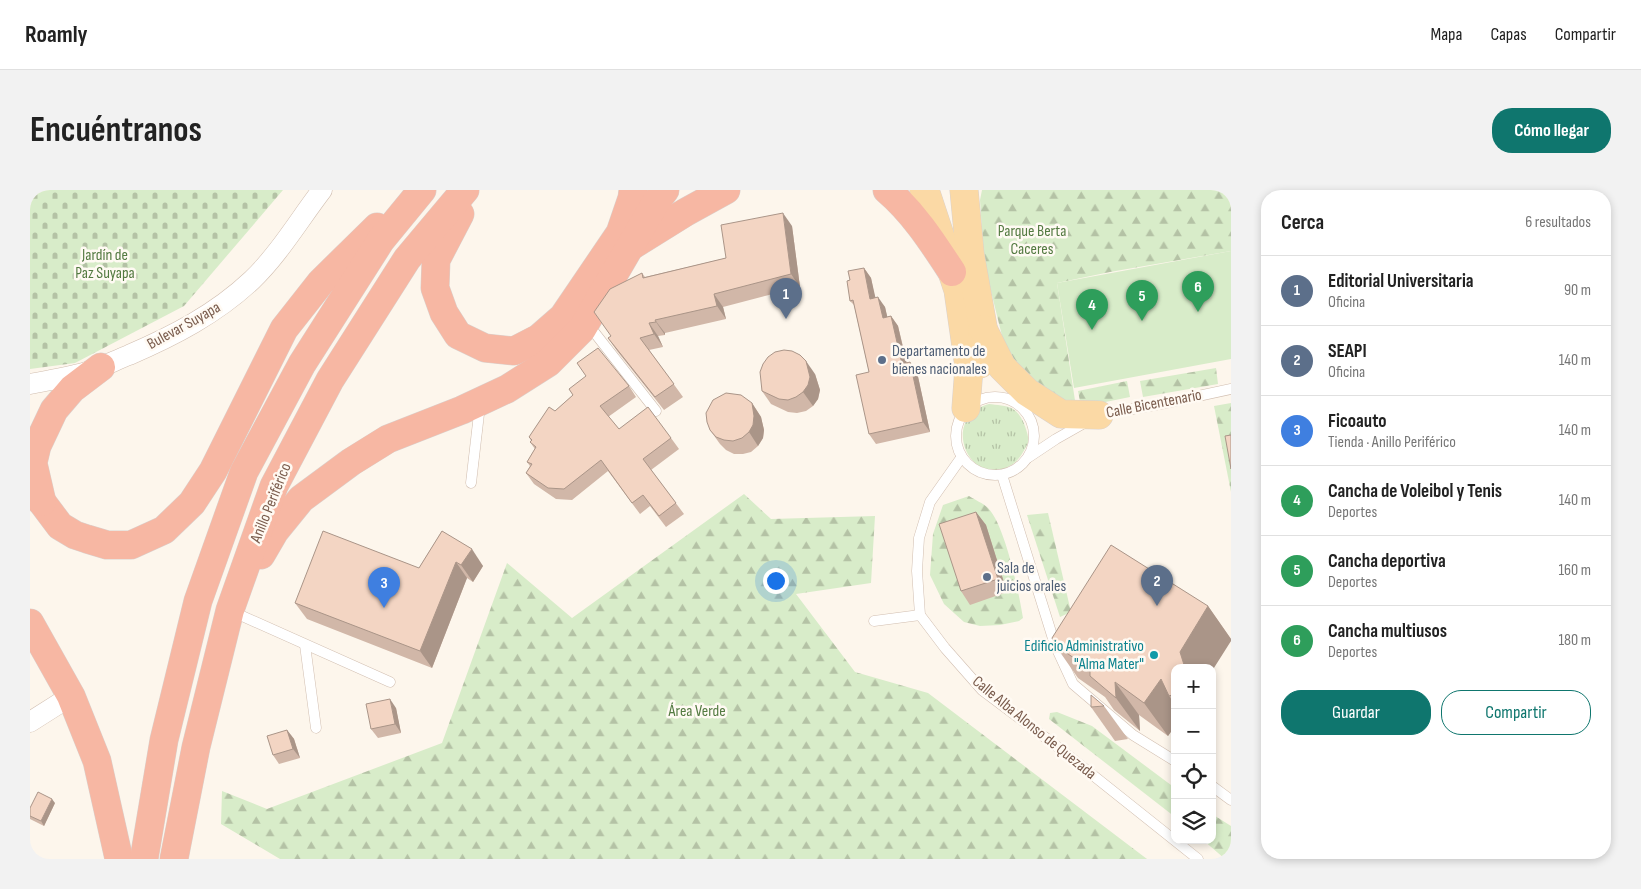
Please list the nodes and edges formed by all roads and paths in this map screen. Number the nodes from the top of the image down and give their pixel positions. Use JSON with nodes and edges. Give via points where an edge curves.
{"nodes":[{"id":1,"x":322,"y":190,"type":"edge"},
{"id":2,"x":416,"y":190,"type":"edge"},
{"id":3,"x":422,"y":190,"type":"edge"},
{"id":4,"x":465,"y":190,"type":"edge"},
{"id":5,"x":473,"y":190,"type":"edge"},
{"id":6,"x":633,"y":190,"type":"edge"},
{"id":7,"x":665,"y":190,"type":"edge"},
{"id":8,"x":726,"y":190,"type":"edge"},
{"id":9,"x":887,"y":190,"type":"edge"},
{"id":10,"x":924,"y":190,"type":"edge"},
{"id":11,"x":964,"y":190,"type":"edge"},
{"id":12,"x":630,"y":247,"type":"junction"},
{"id":13,"x":952,"y":272,"type":"junction"},
{"id":14,"x":586,"y":322,"type":"junction"},
{"id":15,"x":983,"y":327,"type":"junction"},
{"id":16,"x":101,"y":366,"type":"junction"},
{"id":17,"x":30,"y":384,"type":"edge"},
{"id":18,"x":1231,"y":389,"type":"edge"},
{"id":19,"x":481,"y":402,"type":"junction"},
{"id":20,"x":972,"y":404,"type":"junction"},
{"id":21,"x":656,"y":411,"type":"edge"},
{"id":22,"x":1099,"y":415,"type":"junction"},
{"id":23,"x":961,"y":458,"type":"junction"},
{"id":24,"x":1028,"y":458,"type":"junction"},
{"id":25,"x":1002,"y":475,"type":"junction"},
{"id":26,"x":471,"y":484,"type":"dead end"},
{"id":27,"x":36,"y":497,"type":"edge"},
{"id":28,"x":230,"y":610,"type":"junction"},
{"id":29,"x":920,"y":615,"type":"junction"},
{"id":30,"x":874,"y":621,"type":"dead end"},
{"id":31,"x":30,"y":623,"type":"edge"},
{"id":32,"x":306,"y":645,"type":"junction"},
{"id":33,"x":390,"y":682,"type":"dead end"},
{"id":34,"x":71,"y":696,"type":"junction"},
{"id":35,"x":30,"y":722,"type":"edge"},
{"id":36,"x":316,"y":728,"type":"dead end"},
{"id":37,"x":1171,"y":758,"type":"edge"},
{"id":38,"x":1216,"y":789,"type":"edge"},
{"id":39,"x":1231,"y":800,"type":"edge"},
{"id":40,"x":119,"y":859,"type":"edge"},
{"id":41,"x":144,"y":859,"type":"edge"},
{"id":42,"x":174,"y":859,"type":"edge"},
{"id":43,"x":1198,"y":859,"type":"edge"}],
"edges":[{"from":1,"to":16,"type":"street","name":"Bulevar Suyapa","via":[[252,280],[224,304],[196,323]]},
{"from":2,"to":27,"type":"highway","via":[[321,282],[284,329],[212,471],[192,503],[164,530],[131,545],[107,545],[75,535],[60,526]]},
{"from":3,"to":41,"type":"highway","via":[[381,240],[302,364],[244,472],[198,601],[164,740]]},
{"from":4,"to":28,"type":"highway","name":"Anillo Periférico","via":[[408,260],[330,380],[274,486]]},
{"from":5,"to":6,"type":"highway","via":[[436,260],[435,288],[444,313],[458,334],[484,348],[514,351],[539,338],[563,317],[620,233]]},
{"from":7,"to":12,"type":"highway"},
{"from":8,"to":12,"type":"highway"},
{"from":9,"to":13,"type":"highway","via":[[903,204]]},
{"from":10,"to":13,"type":"main road"},
{"from":11,"to":15,"type":"main road","via":[[970,254]]},
{"from":12,"to":14,"type":"highway"},
{"from":13,"to":20,"type":"main road","via":[[958,290]]},
{"from":14,"to":19,"type":"highway","via":[[548,363]]},
{"from":14,"to":21,"type":"lane"},
{"from":15,"to":20,"type":"main road"},
{"from":15,"to":22,"type":"main road","via":[[1002,367],[1027,392],[1061,414]]},
{"from":16,"to":17,"type":"street","name":"Bulevar Suyapa"},
{"from":16,"to":27,"type":"highway","via":[[72,389],[54,410],[37,446],[33,463]]},
{"from":18,"to":22,"type":"lane","name":"Calle Bicentenario"},
{"from":19,"to":26,"type":"lane"},
{"from":19,"to":28,"type":"highway","via":[[388,438],[301,499],[275,531]]},
{"from":20,"to":23,"type":"lane","via":[[959,419],[955,432]]},
{"from":20,"to":24,"type":"lane","via":[[991,396],[1005,397],[1018,404],[1028,414],[1034,428],[1034,444]]},
{"from":22,"to":24,"type":"lane","name":"Calle Bicentenario","via":[[1056,438]]},
{"from":23,"to":25,"type":"lane","via":[[980,473]]},
{"from":23,"to":29,"type":"lane","via":[[930,502],[920,538],[917,571]]},
{"from":24,"to":25,"type":"lane","via":[[1017,469]]},
{"from":25,"to":37,"type":"lane","via":[[1055,645],[1073,684],[1134,735]]},
{"from":28,"to":32,"type":"lane"},
{"from":28,"to":42,"type":"highway","name":"Anillo Periférico","via":[[196,747]]},
{"from":29,"to":30,"type":"lane"},
{"from":29,"to":43,"type":"lane","name":"Calle Alba Alonso de Quezada","via":[[982,690]]},
{"from":31,"to":34,"type":"highway"},
{"from":32,"to":33,"type":"lane"},
{"from":32,"to":36,"type":"lane"},
{"from":34,"to":35,"type":"street"},
{"from":34,"to":40,"type":"highway","via":[[97,761]]},
{"from":38,"to":39,"type":"lane"}]}
